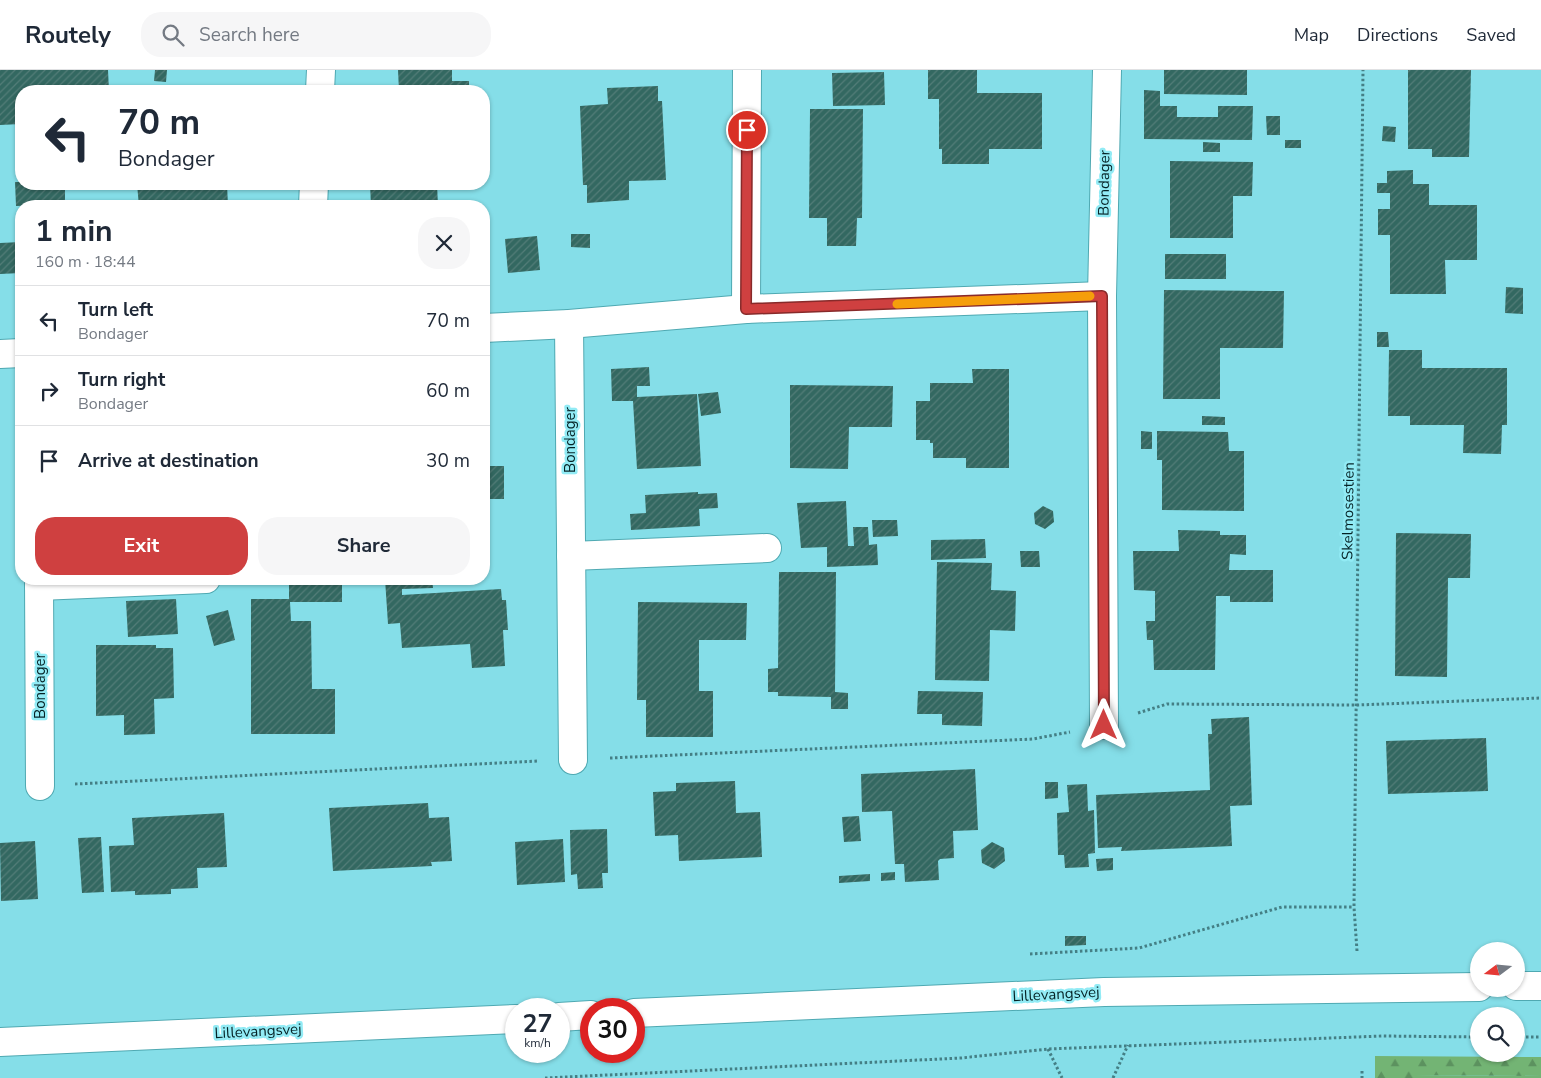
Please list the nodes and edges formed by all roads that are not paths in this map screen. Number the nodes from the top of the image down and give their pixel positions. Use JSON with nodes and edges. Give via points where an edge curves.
{"nodes":[{"id":1,"x":321,"y":70,"type":"edge"},
{"id":2,"x":747,"y":70,"type":"edge"},
{"id":3,"x":1106,"y":70,"type":"edge"},
{"id":4,"x":320,"y":85,"type":"edge"},
{"id":5,"x":1102,"y":296,"type":"junction"},
{"id":6,"x":746,"y":309,"type":"junction"},
{"id":7,"x":569,"y":324,"type":"junction"},
{"id":8,"x":490,"y":328,"type":"edge"},
{"id":9,"x":15,"y":353,"type":"edge"},
{"id":10,"x":0,"y":354,"type":"edge"},
{"id":11,"x":768,"y":548,"type":"dead end"},
{"id":12,"x":571,"y":556,"type":"junction"},
{"id":13,"x":39,"y":585,"type":"edge"},
{"id":14,"x":1104,"y":725,"type":"road end"},
{"id":15,"x":573,"y":760,"type":"road end"},
{"id":16,"x":40,"y":786,"type":"road end"},
{"id":17,"x":1525,"y":986,"type":"edge"},
{"id":18,"x":1541,"y":986,"type":"edge"},
{"id":19,"x":1470,"y":987,"type":"edge"},
{"id":20,"x":645,"y":1013,"type":"edge"},
{"id":21,"x":505,"y":1019,"type":"edge"},
{"id":22,"x":0,"y":1042,"type":"edge"}],
"edges":[{"from":1,"to":4,"type":"street"},
{"from":2,"to":6,"type":"street"},
{"from":3,"to":5,"type":"street","name":"Bondager"},
{"from":5,"to":6,"type":"street"},
{"from":5,"to":14,"type":"street","name":"Bondager"},
{"from":6,"to":7,"type":"street"},
{"from":7,"to":8,"type":"street"},
{"from":7,"to":12,"type":"street","name":"Bondager"},
{"from":9,"to":10,"type":"street"},
{"from":11,"to":12,"type":"street"},
{"from":12,"to":15,"type":"street","name":"Bondager"},
{"from":13,"to":16,"type":"street","name":"Bondager"},
{"from":17,"to":18,"type":"street"},
{"from":19,"to":20,"type":"street","name":"Lillevangsvej","via":[[1104,992]]},
{"from":21,"to":22,"type":"street","name":"Lillevangsvej"}]}
